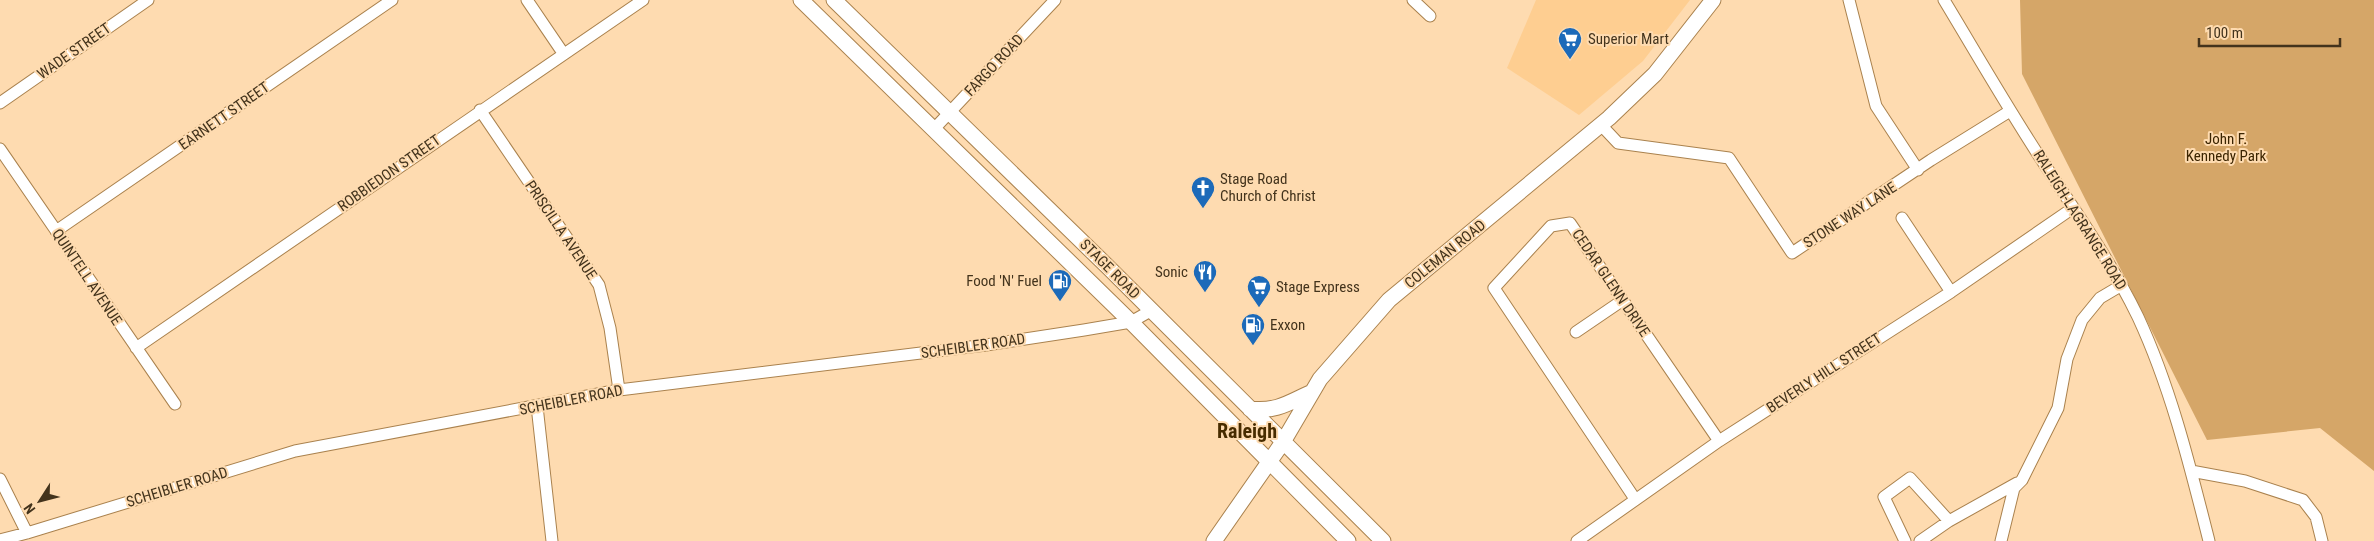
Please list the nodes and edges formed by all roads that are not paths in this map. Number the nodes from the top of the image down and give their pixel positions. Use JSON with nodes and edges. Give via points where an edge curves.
{"nodes":[{"id":1,"x":148,"y":0,"type":"edge"},
{"id":2,"x":392,"y":0,"type":"edge"},
{"id":3,"x":527,"y":0,"type":"edge"},
{"id":4,"x":643,"y":0,"type":"edge"},
{"id":5,"x":801,"y":0,"type":"edge"},
{"id":6,"x":834,"y":0,"type":"edge"},
{"id":7,"x":1055,"y":0,"type":"edge"},
{"id":8,"x":1413,"y":0,"type":"edge"},
{"id":9,"x":1713,"y":0,"type":"edge"},
{"id":10,"x":1849,"y":0,"type":"edge"},
{"id":11,"x":1944,"y":0,"type":"edge"},
{"id":12,"x":1430,"y":16,"type":"dead end"},
{"id":13,"x":563,"y":53,"type":"junction"},
{"id":14,"x":0,"y":103,"type":"edge"},
{"id":15,"x":480,"y":110,"type":"junction"},
{"id":16,"x":2010,"y":111,"type":"junction"},
{"id":17,"x":950,"y":112,"type":"junction"},
{"id":18,"x":1601,"y":125,"type":"junction"},
{"id":19,"x":934,"y":129,"type":"junction"},
{"id":20,"x":0,"y":149,"type":"edge"},
{"id":21,"x":1918,"y":170,"type":"junction"},
{"id":22,"x":2073,"y":208,"type":"junction"},
{"id":23,"x":1902,"y":218,"type":"dead end"},
{"id":24,"x":56,"y":231,"type":"junction"},
{"id":25,"x":2122,"y":285,"type":"junction"},
{"id":26,"x":1951,"y":292,"type":"junction"},
{"id":27,"x":1623,"y":300,"type":"junction"},
{"id":28,"x":1152,"y":310,"type":"junction"},
{"id":29,"x":1131,"y":322,"type":"junction"},
{"id":30,"x":1576,"y":332,"type":"dead end"},
{"id":31,"x":136,"y":348,"type":"junction"},
{"id":32,"x":619,"y":390,"type":"junction"},
{"id":33,"x":1312,"y":392,"type":"junction"},
{"id":34,"x":175,"y":404,"type":"dead end"},
{"id":35,"x":537,"y":406,"type":"junction"},
{"id":36,"x":1250,"y":409,"type":"junction"},
{"id":37,"x":1719,"y":441,"type":"junction"},
{"id":38,"x":1283,"y":442,"type":"junction"},
{"id":39,"x":1269,"y":462,"type":"junction"},
{"id":40,"x":2191,"y":471,"type":"junction"},
{"id":41,"x":0,"y":479,"type":"edge"},
{"id":42,"x":2022,"y":480,"type":"junction"},
{"id":43,"x":1635,"y":499,"type":"junction"},
{"id":44,"x":1948,"y":522,"type":"junction"},
{"id":45,"x":27,"y":534,"type":"junction"},
{"id":46,"x":0,"y":540,"type":"edge"},
{"id":47,"x":552,"y":541,"type":"edge"},
{"id":48,"x":1214,"y":541,"type":"edge"},
{"id":49,"x":1348,"y":541,"type":"edge"},
{"id":50,"x":1383,"y":541,"type":"edge"},
{"id":51,"x":1578,"y":541,"type":"edge"},
{"id":52,"x":1905,"y":541,"type":"edge"},
{"id":53,"x":1920,"y":541,"type":"edge"},
{"id":54,"x":2001,"y":541,"type":"edge"},
{"id":55,"x":2209,"y":541,"type":"edge"},
{"id":56,"x":2322,"y":541,"type":"edge"}],
"edges":[{"from":1,"to":14,"type":"street","name":"WADE STREET"},
{"from":2,"to":24,"type":"street","name":"EARNETT STREET"},
{"from":3,"to":13,"type":"street"},
{"from":4,"to":13,"type":"street","name":"ROBBIEDON STREET"},
{"from":5,"to":19,"type":"main road","name":"STAGE ROAD"},
{"from":6,"to":17,"type":"main road","name":"STAGE ROAD"},
{"from":7,"to":17,"type":"street","name":"FARGO ROAD"},
{"from":8,"to":12,"type":"street"},
{"from":9,"to":18,"type":"main road","name":"COLEMAN ROAD","via":[[1655,74]]},
{"from":10,"to":21,"type":"street","via":[[1876,106]]},
{"from":11,"to":16,"type":"street","name":"RALEIGH-LAGRANGE ROAD"},
{"from":13,"to":15,"type":"street","name":"ROBBIEDON STREET"},
{"from":15,"to":31,"type":"street","name":"ROBBIEDON STREET"},
{"from":15,"to":32,"type":"street","name":"PRISCILLA AVENUE","via":[[598,285],[610,328]]},
{"from":16,"to":21,"type":"street"},
{"from":16,"to":22,"type":"street","name":"RALEIGH-LAGRANGE ROAD"},
{"from":17,"to":19,"type":"street","name":"FARGO ROAD"},
{"from":17,"to":28,"type":"main road","name":"STAGE ROAD"},
{"from":18,"to":21,"type":"street","name":"STONE WAY LANE","via":[[1618,143],[1730,158],[1792,253]]},
{"from":18,"to":33,"type":"main road","name":"COLEMAN ROAD","via":[[1389,300],[1350,342]]},
{"from":19,"to":29,"type":"main road","name":"STAGE ROAD"},
{"from":20,"to":24,"type":"street","name":"QUINTELL AVENUE"},
{"from":22,"to":25,"type":"street","name":"RALEIGH-LAGRANGE ROAD"},
{"from":22,"to":26,"type":"street","name":"BEVERLY HILL STREET"},
{"from":23,"to":26,"type":"street"},
{"from":24,"to":31,"type":"street","name":"QUINTELL AVENUE"},
{"from":25,"to":40,"type":"street","name":"RALEIGH-LAGRANGE ROAD","via":[[2155,358]]},
{"from":25,"to":42,"type":"street","via":[[2100,298],[2082,320],[2067,359],[2058,408]]},
{"from":26,"to":37,"type":"street","name":"BEVERLY HILL STREET"},
{"from":27,"to":30,"type":"street"},
{"from":27,"to":37,"type":"street","name":"CEDAR GLENN DRIVE"},
{"from":27,"to":43,"type":"street","name":"CEDAR GLENN DRIVE","via":[[1570,223],[1551,226],[1494,288]]},
{"from":28,"to":29,"type":"street","name":"SCHEIBLER ROAD"},
{"from":28,"to":36,"type":"main road","name":"STAGE ROAD"},
{"from":29,"to":32,"type":"street","name":"SCHEIBLER ROAD","via":[[986,345]]},
{"from":29,"to":39,"type":"main road","name":"STAGE ROAD"},
{"from":31,"to":34,"type":"street","name":"QUINTELL AVENUE"},
{"from":32,"to":35,"type":"street","name":"SCHEIBLER ROAD"},
{"from":33,"to":36,"type":"main road","via":[[1267,411]]},
{"from":33,"to":38,"type":"main road","name":"COLEMAN ROAD"},
{"from":35,"to":45,"type":"street","name":"SCHEIBLER ROAD","via":[[295,451]]},
{"from":35,"to":47,"type":"street"},
{"from":36,"to":38,"type":"main road","name":"STAGE ROAD"},
{"from":37,"to":43,"type":"street","name":"BEVERLY HILL STREET"},
{"from":38,"to":39,"type":"main road","name":"COLEMAN ROAD"},
{"from":38,"to":50,"type":"main road","name":"STAGE ROAD"},
{"from":39,"to":48,"type":"main road","name":"COLEMAN ROAD"},
{"from":39,"to":49,"type":"main road","name":"STAGE ROAD"},
{"from":40,"to":55,"type":"street","name":"RALEIGH-LAGRANGE ROAD"},
{"from":40,"to":56,"type":"street","via":[[2245,481],[2303,500],[2316,517]]},
{"from":41,"to":45,"type":"street"},
{"from":42,"to":44,"type":"street"},
{"from":42,"to":54,"type":"street","via":[[2014,488]]},
{"from":43,"to":51,"type":"street","name":"BEVERLY HILL STREET"},
{"from":44,"to":52,"type":"street","via":[[1910,478],[1884,497]]},
{"from":44,"to":53,"type":"street"},
{"from":45,"to":46,"type":"street","name":"SCHEIBLER ROAD"}]}
